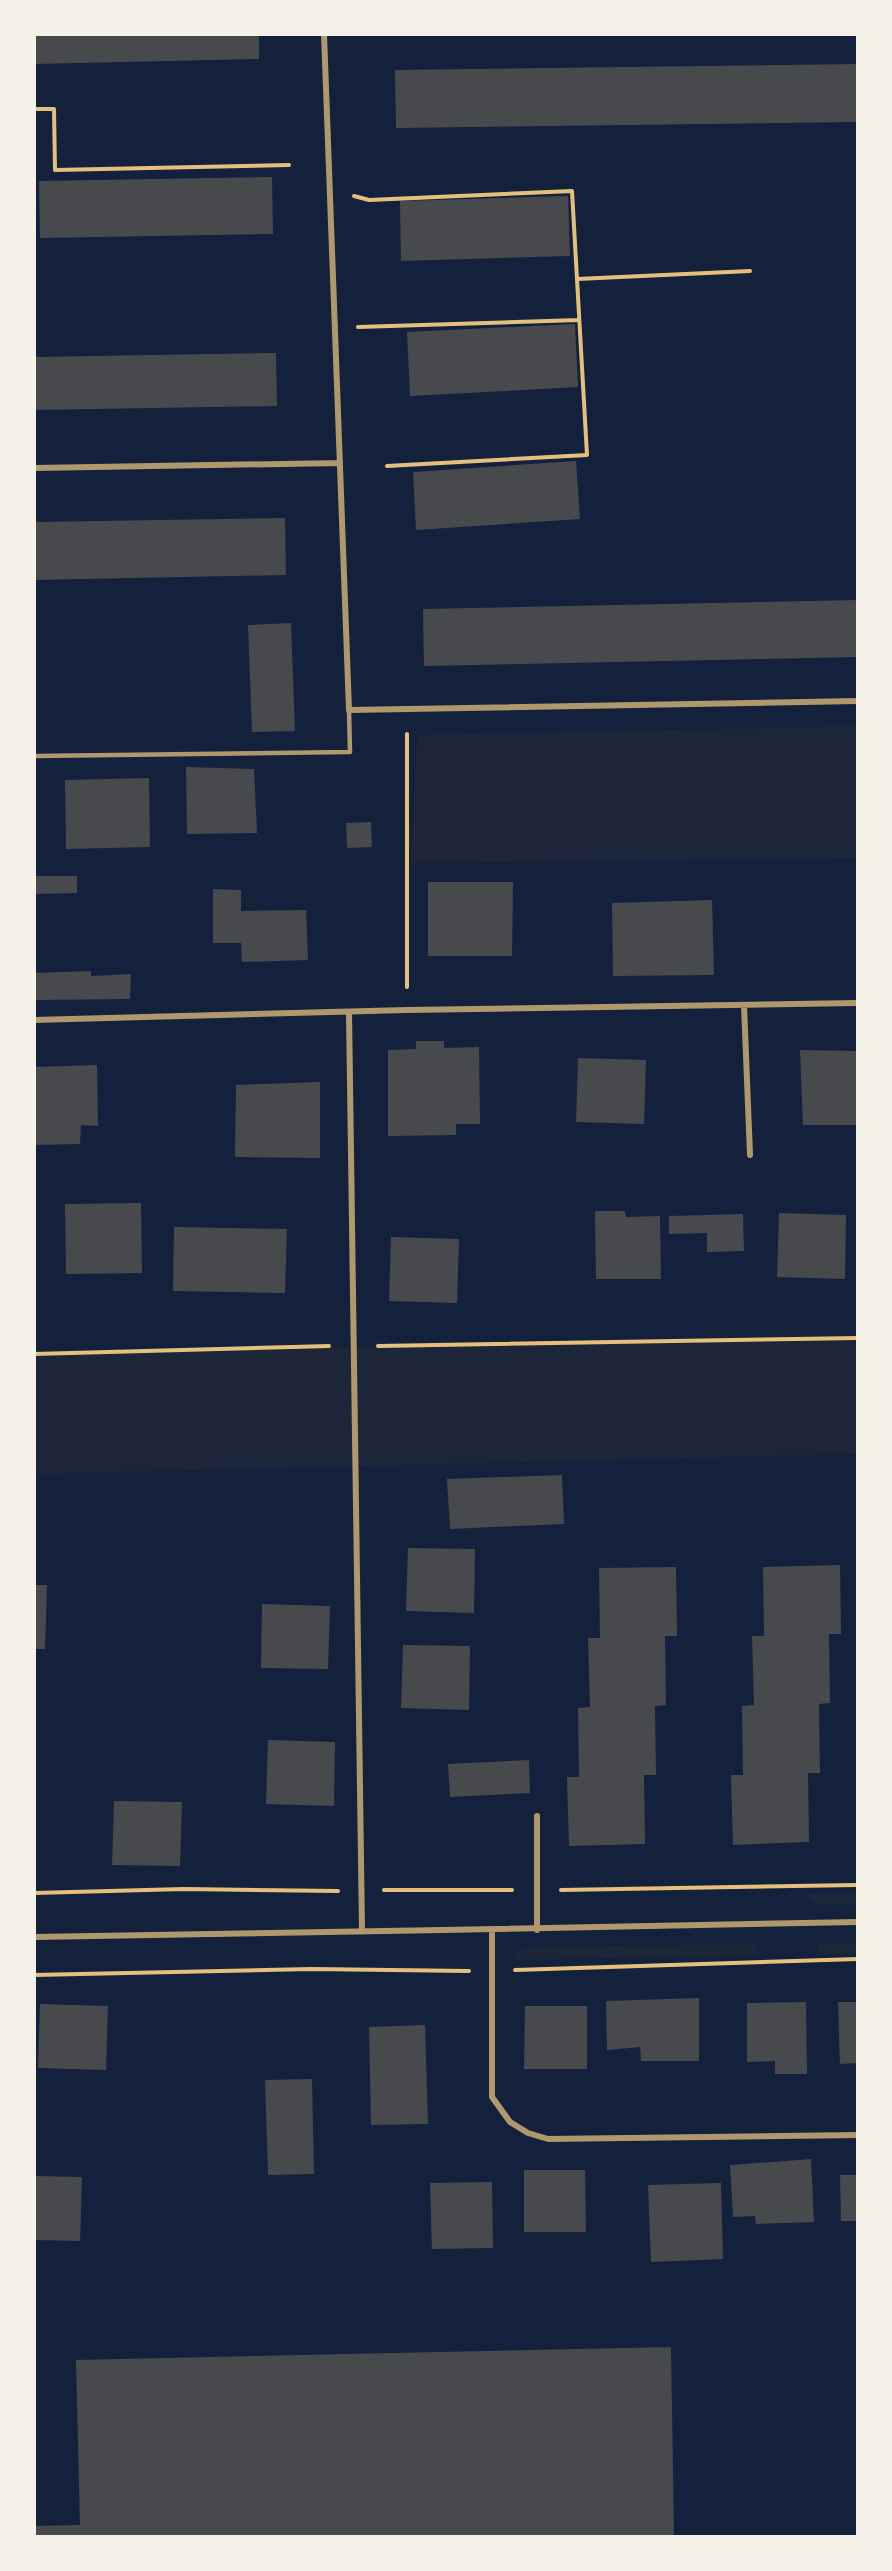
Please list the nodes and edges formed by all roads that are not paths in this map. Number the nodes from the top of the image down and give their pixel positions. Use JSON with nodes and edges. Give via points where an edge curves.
{"nodes":[{"id":1,"x":324,"y":34,"type":"edge"},
{"id":2,"x":340,"y":463,"type":"junction"},
{"id":3,"x":34,"y":468,"type":"edge"},
{"id":4,"x":858,"y":701,"type":"edge"},
{"id":5,"x":349,"y":710,"type":"junction"},
{"id":6,"x":34,"y":756,"type":"edge"},
{"id":7,"x":858,"y":1003,"type":"edge"},
{"id":8,"x":744,"y":1005,"type":"junction"},
{"id":9,"x":349,"y":1012,"type":"junction"},
{"id":10,"x":34,"y":1020,"type":"edge"},
{"id":11,"x":750,"y":1155,"type":"dead end"},
{"id":12,"x":537,"y":1816,"type":"dead end"},
{"id":13,"x":858,"y":1922,"type":"edge"},
{"id":14,"x":362,"y":1930,"type":"junction"},
{"id":15,"x":537,"y":1930,"type":"junction"},
{"id":16,"x":492,"y":1931,"type":"junction"},
{"id":17,"x":34,"y":1937,"type":"edge"},
{"id":18,"x":858,"y":2135,"type":"edge"}],
"edges":[{"from":1,"to":2,"type":"street"},
{"from":2,"to":3,"type":"street"},
{"from":2,"to":5,"type":"street"},
{"from":4,"to":5,"type":"street"},
{"from":5,"to":6,"type":"lane","via":[[350,752]]},
{"from":7,"to":8,"type":"street"},
{"from":8,"to":9,"type":"street"},
{"from":8,"to":11,"type":"street"},
{"from":9,"to":10,"type":"street"},
{"from":9,"to":14,"type":"street"},
{"from":12,"to":15,"type":"street"},
{"from":13,"to":15,"type":"street"},
{"from":14,"to":16,"type":"street"},
{"from":14,"to":17,"type":"street"},
{"from":15,"to":16,"type":"street"},
{"from":16,"to":18,"type":"street","via":[[492,2097],[510,2122],[528,2133],[548,2139]]}]}
